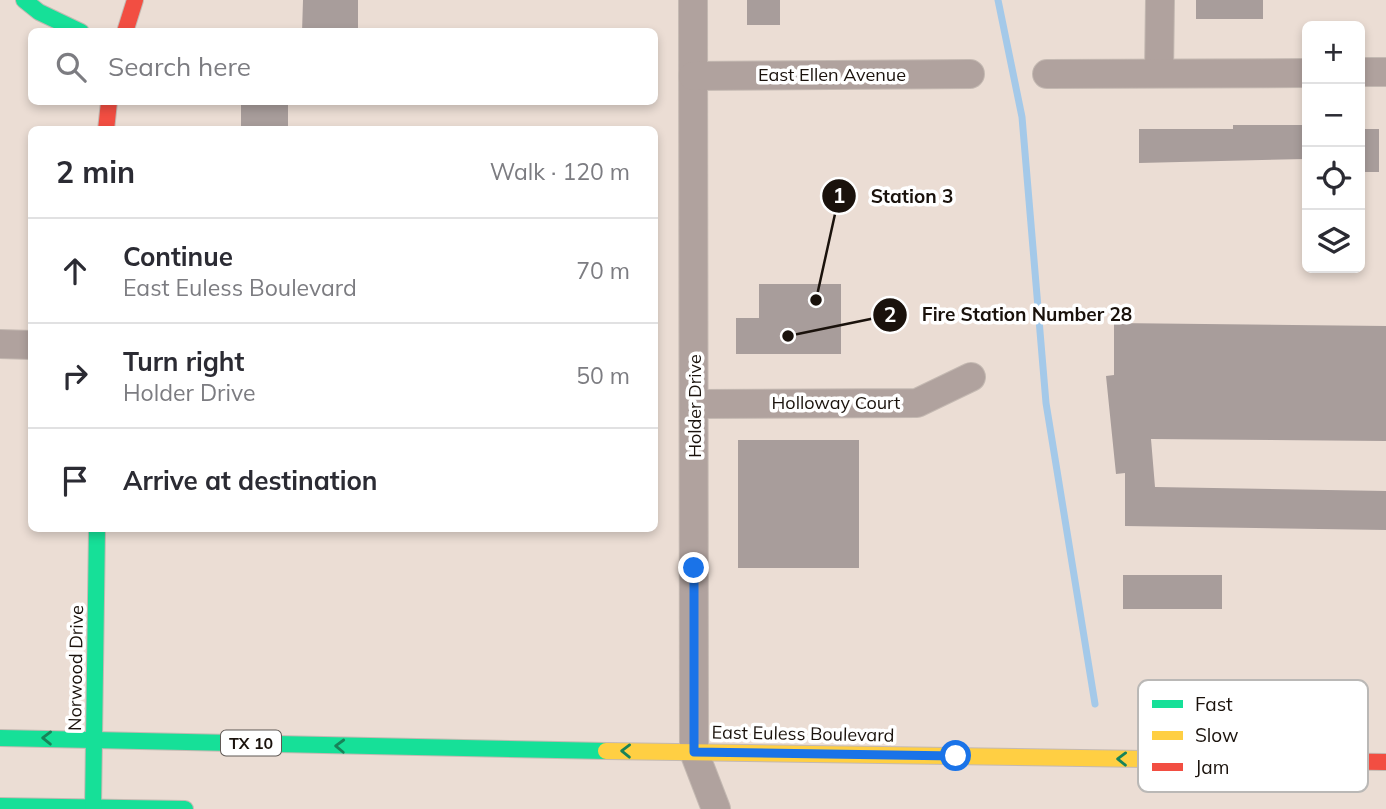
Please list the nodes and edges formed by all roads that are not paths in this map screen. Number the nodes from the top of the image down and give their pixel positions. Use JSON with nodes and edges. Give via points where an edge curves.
{"nodes":[{"id":1,"x":24,"y":0,"type":"edge"},
{"id":2,"x":135,"y":0,"type":"edge"},
{"id":3,"x":693,"y":0,"type":"edge"},
{"id":4,"x":1160,"y":0,"type":"edge"},
{"id":5,"x":73,"y":28,"type":"edge"},
{"id":6,"x":126,"y":28,"type":"edge"},
{"id":7,"x":1365,"y":72,"type":"edge"},
{"id":8,"x":1386,"y":72,"type":"edge"},
{"id":9,"x":1159,"y":73,"type":"junction"},
{"id":10,"x":1302,"y":73,"type":"edge"},
{"id":11,"x":970,"y":74,"type":"dead end"},
{"id":12,"x":1047,"y":75,"type":"dead end"},
{"id":13,"x":693,"y":76,"type":"junction"},
{"id":14,"x":109,"y":105,"type":"edge"},
{"id":15,"x":106,"y":126,"type":"edge"},
{"id":16,"x":0,"y":344,"type":"edge"},
{"id":17,"x":28,"y":345,"type":"edge"},
{"id":18,"x":971,"y":377,"type":"dead end"},
{"id":19,"x":695,"y":404,"type":"junction"},
{"id":20,"x":97,"y":532,"type":"edge"},
{"id":21,"x":0,"y":738,"type":"edge"},
{"id":22,"x":94,"y":739,"type":"junction"},
{"id":23,"x":694,"y":752,"type":"junction"},
{"id":24,"x":1138,"y":758,"type":"edge"},
{"id":25,"x":1368,"y":762,"type":"edge"},
{"id":26,"x":1386,"y":762,"type":"edge"},
{"id":27,"x":0,"y":806,"type":"edge"},
{"id":28,"x":93,"y":808,"type":"edge"},
{"id":29,"x":185,"y":809,"type":"edge"},
{"id":30,"x":716,"y":809,"type":"edge"}],
"edges":[{"from":1,"to":5,"type":"main road"},
{"from":2,"to":6,"type":"main road"},
{"from":3,"to":13,"type":"street","name":"Holder Drive"},
{"from":4,"to":9,"type":"street"},
{"from":7,"to":8,"type":"street"},
{"from":9,"to":10,"type":"street"},
{"from":9,"to":12,"type":"street"},
{"from":11,"to":13,"type":"street","name":"East Ellen Avenue"},
{"from":13,"to":19,"type":"street","name":"Holder Drive"},
{"from":14,"to":15,"type":"main road"},
{"from":16,"to":17,"type":"street"},
{"from":18,"to":19,"type":"street","name":"Holloway Court","via":[[917,403]]},
{"from":19,"to":23,"type":"street","name":"Holder Drive"},
{"from":20,"to":22,"type":"main road","name":"Norwood Drive"},
{"from":22,"to":21,"type":"main road","number":"TX 10","one_way":true},
{"from":23,"to":22,"type":"main road","name":"East Euless Boulevard","number":"TX 10","one_way":true},
{"from":22,"to":28,"type":"main road","name":"Norwood Drive"},
{"from":24,"to":23,"type":"main road","name":"East Euless Boulevard","number":"TX 10","one_way":true},
{"from":23,"to":30,"type":"street","name":"Holder Drive"},
{"from":26,"to":25,"type":"main road","name":"East Euless Boulevard","number":"TX 10","one_way":true},
{"from":27,"to":28,"type":"main road"},
{"from":28,"to":29,"type":"main road"}]}
